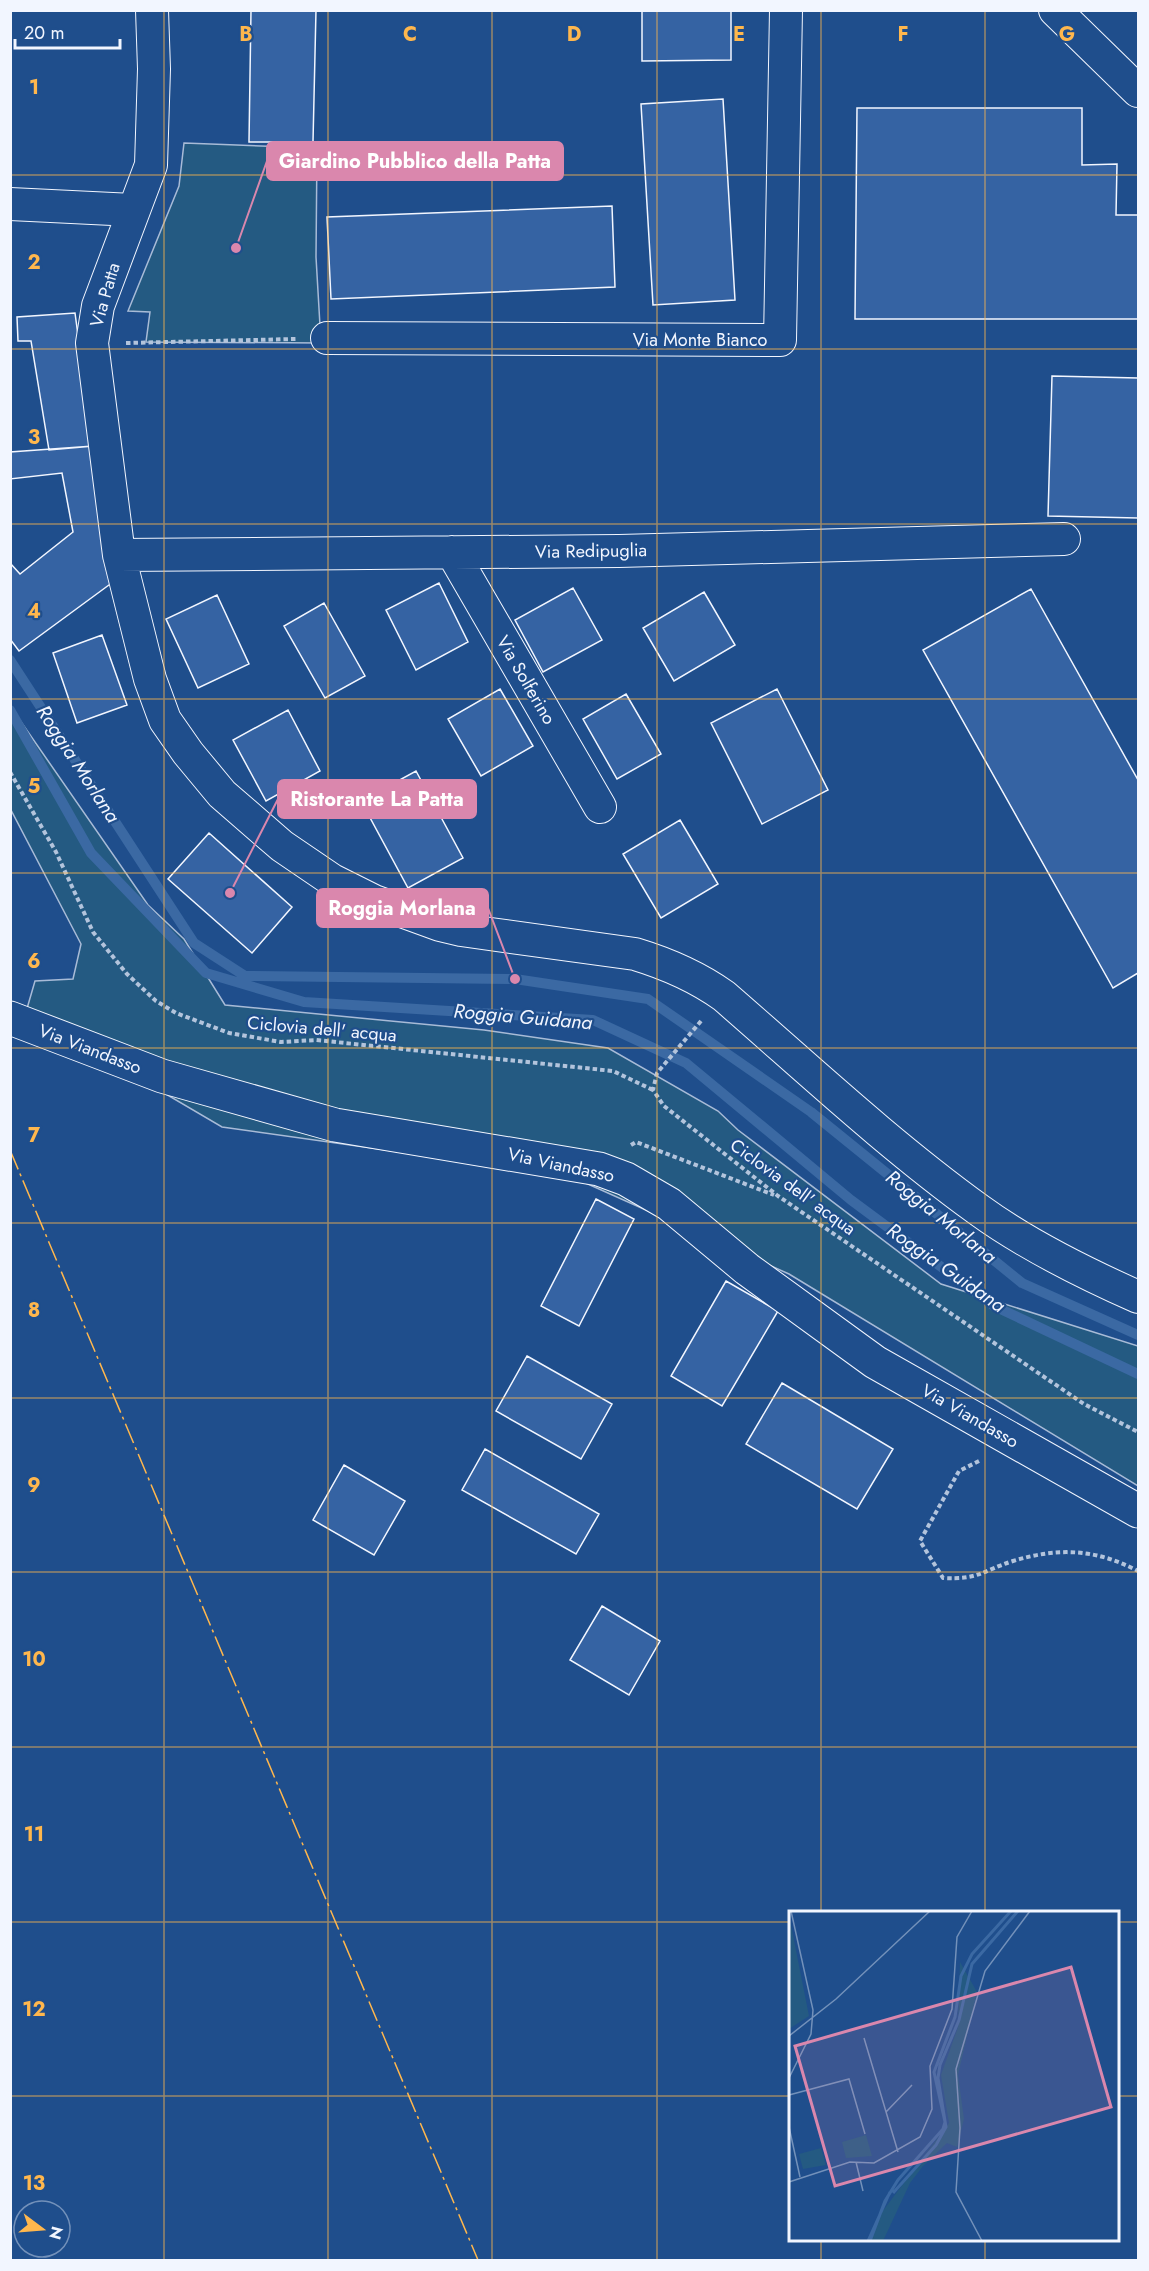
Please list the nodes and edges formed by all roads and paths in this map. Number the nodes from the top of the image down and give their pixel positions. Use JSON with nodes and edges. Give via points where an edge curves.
{"nodes":[{"id":1,"x":152,"y":10,"type":"edge"},
{"id":2,"x":786,"y":10,"type":"edge"},
{"id":3,"x":1055,"y":10,"type":"edge"},
{"id":4,"x":1138,"y":91,"type":"edge"},
{"id":5,"x":10,"y":204,"type":"edge"},
{"id":6,"x":133,"y":210,"type":"junction"},
{"id":7,"x":327,"y":338,"type":"joint"},
{"id":8,"x":92,"y":343,"type":"junction"},
{"id":9,"x":1064,"y":539,"type":"dead end"},
{"id":10,"x":452,"y":552,"type":"junction"},
{"id":11,"x":119,"y":555,"type":"junction"},
{"id":12,"x":10,"y":772,"type":"edge"},
{"id":13,"x":600,"y":807,"type":"dead end"},
{"id":14,"x":724,"y":996,"type":"junction"},
{"id":15,"x":10,"y":1018,"type":"edge"},
{"id":16,"x":653,"y":1090,"type":"junction"},
{"id":17,"x":599,"y":1169,"type":"junction"},
{"id":18,"x":778,"y":1196,"type":"junction"},
{"id":19,"x":1138,"y":1297,"type":"edge"},
{"id":20,"x":1138,"y":1432,"type":"edge"},
{"id":21,"x":1015,"y":1442,"type":"junction"},
{"id":22,"x":1138,"y":1511,"type":"edge"},
{"id":23,"x":1138,"y":1571,"type":"edge"}],
"edges":[{"from":1,"to":6,"type":"street","name":"Via Patta","via":[[151,165]]},
{"from":2,"to":7,"type":"street","name":"Via Monte Bianco","via":[[780,340]]},
{"from":3,"to":4,"type":"street"},
{"from":5,"to":6,"type":"street"},
{"from":6,"to":8,"type":"street","name":"Via Patta","via":[[98,306]]},
{"from":7,"to":8,"type":"path"},
{"from":8,"to":11,"type":"street","name":"Via Patta"},
{"from":9,"to":10,"type":"street","name":"Via Redipuglia"},
{"from":10,"to":11,"type":"street","name":"Via Redipuglia"},
{"from":10,"to":13,"type":"street","name":"Via Solferino"},
{"from":11,"to":14,"type":"street","name":"Via Patta","via":[[150,679],[165,720],[222,794],[282,846],[332,880],[374,901],[440,925],[635,954],[684,971]]},
{"from":12,"to":16,"type":"path","name":"Ciclovia dell' acqua","via":[[56,852],[93,932],[143,990],[176,1013],[229,1034],[281,1042],[345,1042],[613,1071]]},
{"from":14,"to":16,"type":"path","via":[[657,1073]]},
{"from":14,"to":19,"type":"street","name":"Via Patta","via":[[892,1143],[980,1211],[1087,1275]]},
{"from":15,"to":17,"type":"street","name":"Via Viandasso","via":[[162,1076],[335,1125]]},
{"from":16,"to":18,"type":"path","name":"Ciclovia dell' acqua","via":[[664,1106]]},
{"from":17,"to":18,"type":"path","via":[[636,1142]]},
{"from":17,"to":21,"type":"street","name":"Via Viandasso","via":[[626,1179],[669,1204],[747,1269],[875,1362]]},
{"from":18,"to":20,"type":"path","name":"Ciclovia dell' acqua","via":[[1084,1404]]},
{"from":21,"to":22,"type":"street","name":"Via Viandasso"},
{"from":21,"to":23,"type":"path","via":[[959,1471],[920,1541],[943,1578],[968,1579],[1014,1561],[1072,1550],[1119,1561]]}]}
